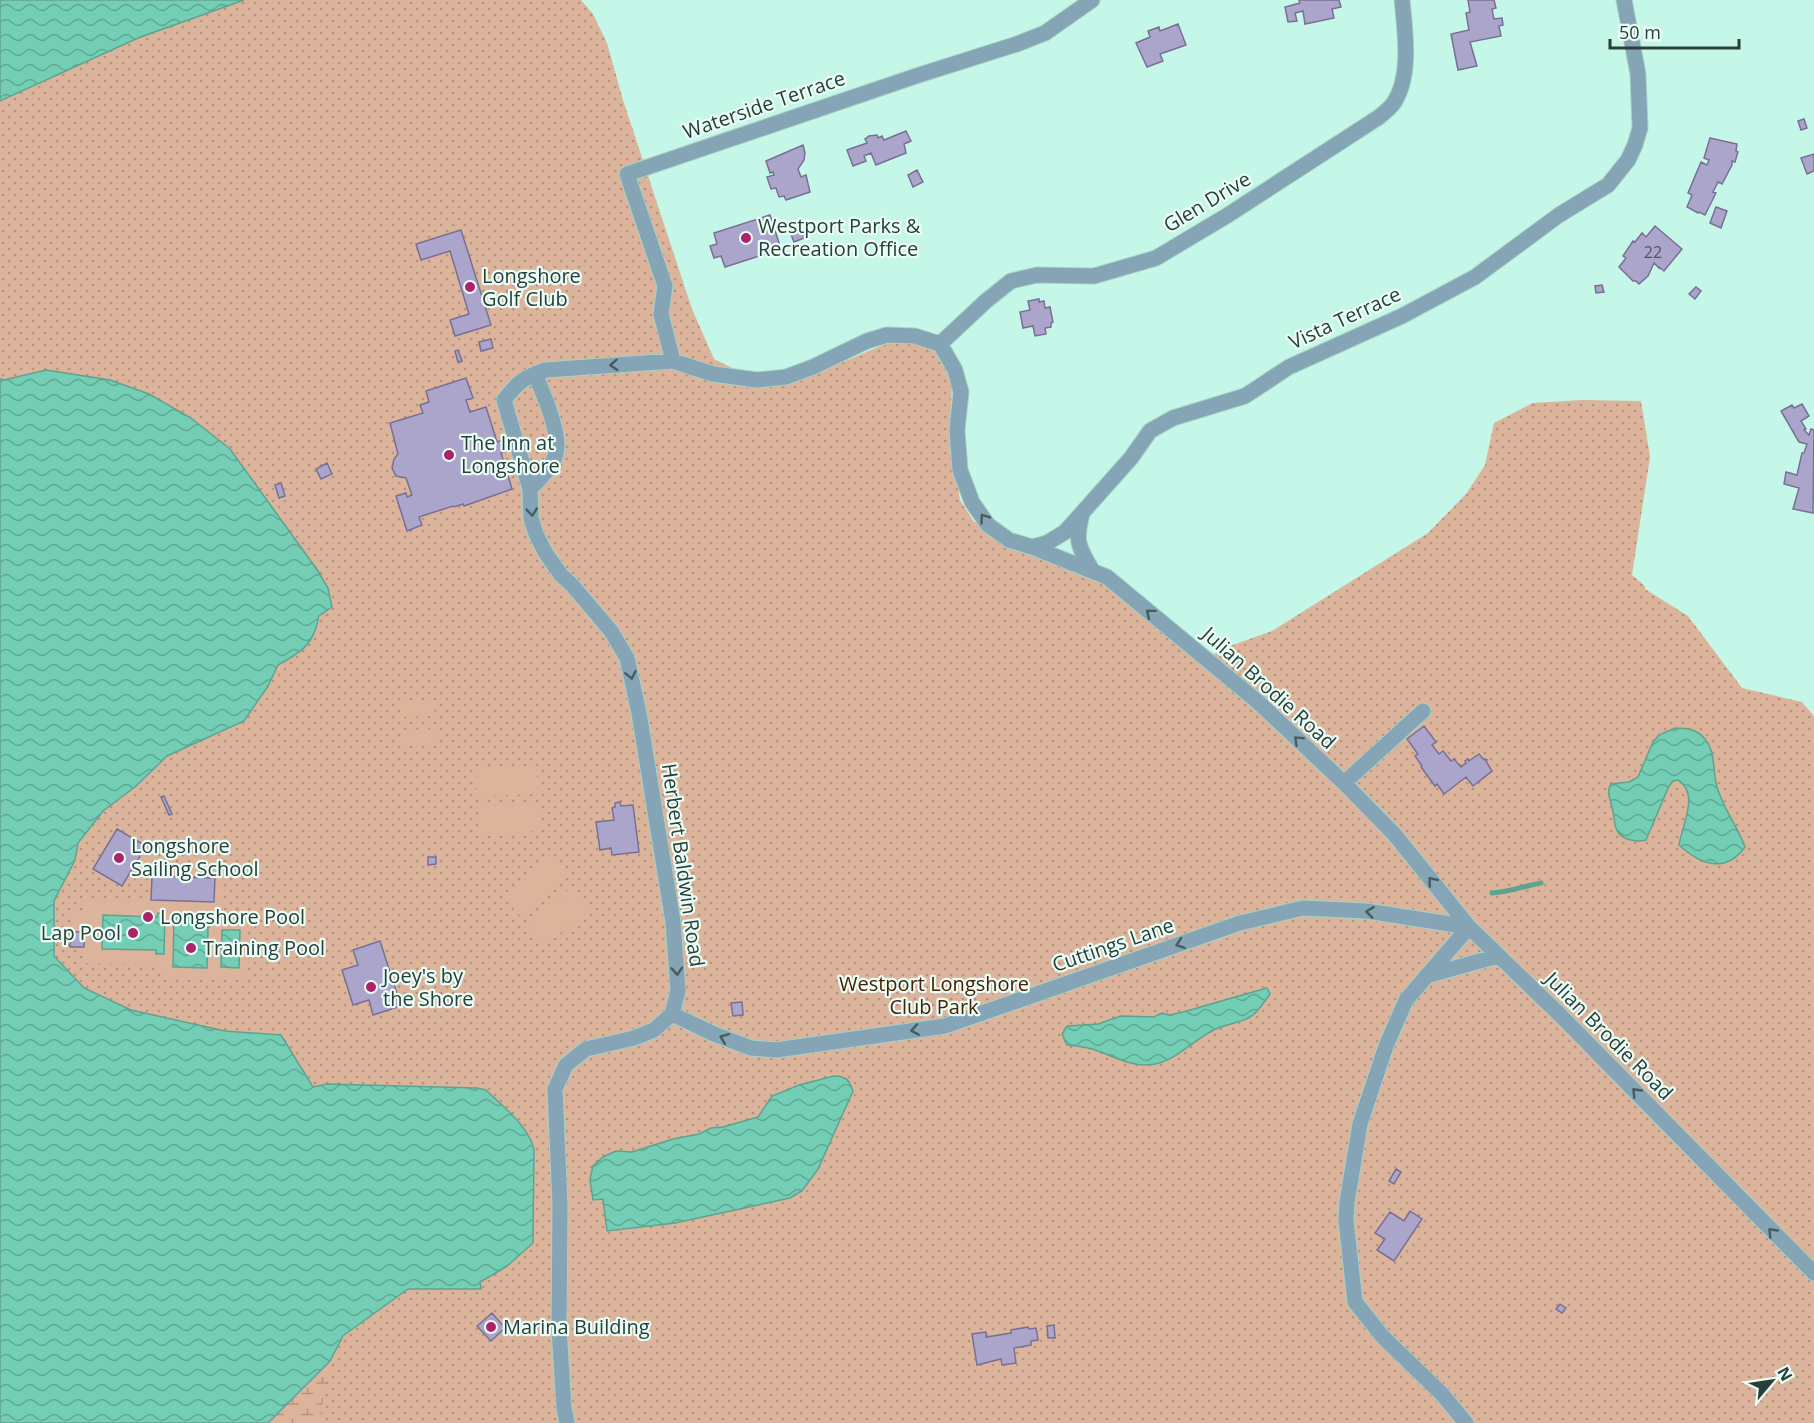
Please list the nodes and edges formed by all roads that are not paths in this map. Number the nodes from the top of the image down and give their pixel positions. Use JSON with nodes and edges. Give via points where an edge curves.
{"nodes":[{"id":1,"x":1092,"y":0,"type":"edge"},
{"id":2,"x":1402,"y":0,"type":"edge"},
{"id":3,"x":1624,"y":0,"type":"edge"},
{"id":4,"x":940,"y":344,"type":"junction"},
{"id":5,"x":673,"y":361,"type":"junction"},
{"id":6,"x":535,"y":374,"type":"junction"},
{"id":7,"x":530,"y":489,"type":"junction"},
{"id":8,"x":1083,"y":511,"type":"junction"},
{"id":9,"x":1032,"y":547,"type":"junction"},
{"id":10,"x":1092,"y":570,"type":"junction"},
{"id":11,"x":1423,"y":711,"type":"dead end"},
{"id":12,"x":1344,"y":783,"type":"junction"},
{"id":13,"x":1469,"y":927,"type":"junction"},
{"id":14,"x":1498,"y":956,"type":"junction"},
{"id":15,"x":1426,"y":976,"type":"junction"},
{"id":16,"x":672,"y":1014,"type":"junction"},
{"id":17,"x":1814,"y":1273,"type":"edge"},
{"id":18,"x":567,"y":1423,"type":"edge"},
{"id":19,"x":1466,"y":1423,"type":"edge"}],
"edges":[{"from":1,"to":5,"type":"street","name":"Waterside Terrace","via":[[1046,33],[1017,44],[627,174],[665,286],[660,314]]},
{"from":2,"to":4,"type":"street","name":"Glen Drive","via":[[1404,71],[1393,104],[1379,117],[1156,258],[1094,276],[1037,275],[1011,281]]},
{"from":3,"to":8,"type":"street","name":"Vista Terrace","via":[[1638,74],[1640,128],[1628,160],[1608,185],[1559,215],[1475,277],[1402,316],[1289,367],[1245,396],[1173,418],[1150,431]]},
{"from":4,"to":5,"type":"street","via":[[915,336],[886,335],[786,377],[757,380],[713,374]]},
{"from":9,"to":4,"type":"street","name":"Julian Brodie Road","one_way":true,"via":[[1009,540],[988,525],[972,502],[960,470],[957,430],[961,393],[955,370]]},
{"from":5,"to":6,"type":"street","name":"Herbert Baldwin Road","one_way":true,"via":[[573,367]]},
{"from":6,"to":7,"type":"street","via":[[557,447],[552,462]]},
{"from":6,"to":7,"type":"street","name":"Herbert Baldwin Road","via":[[517,383],[504,400]]},
{"from":7,"to":16,"type":"street","name":"Herbert Baldwin Road","one_way":true,"via":[[531,518],[545,552],[611,631],[627,658],[673,922],[678,991]]},
{"from":8,"to":9,"type":"street","name":"Vista Terrace","via":[[1065,532]]},
{"from":8,"to":10,"type":"street","via":[[1078,529],[1079,548]]},
{"from":9,"to":10,"type":"street","name":"Julian Brodie Road"},
{"from":12,"to":10,"type":"street","name":"Julian Brodie Road","one_way":true,"via":[[1258,702],[1107,577]]},
{"from":11,"to":12,"type":"street"},
{"from":13,"to":12,"type":"street","name":"Julian Brodie Road","one_way":true,"via":[[1395,835]]},
{"from":13,"to":14,"type":"street","name":"Julian Brodie Road"},
{"from":13,"to":15,"type":"street"},
{"from":13,"to":16,"type":"street","name":"Cuttings Lane","one_way":true,"via":[[1367,911],[1303,908],[1240,923],[945,1026],[776,1050],[751,1048]]},
{"from":14,"to":15,"type":"street"},
{"from":17,"to":14,"type":"street","name":"Julian Brodie Road","one_way":true},
{"from":15,"to":19,"type":"street","via":[[1406,1000],[1360,1124],[1346,1220],[1355,1302]]},
{"from":16,"to":18,"type":"street","via":[[654,1029],[634,1038],[585,1049],[566,1065],[555,1089],[560,1205],[559,1328]]}]}
